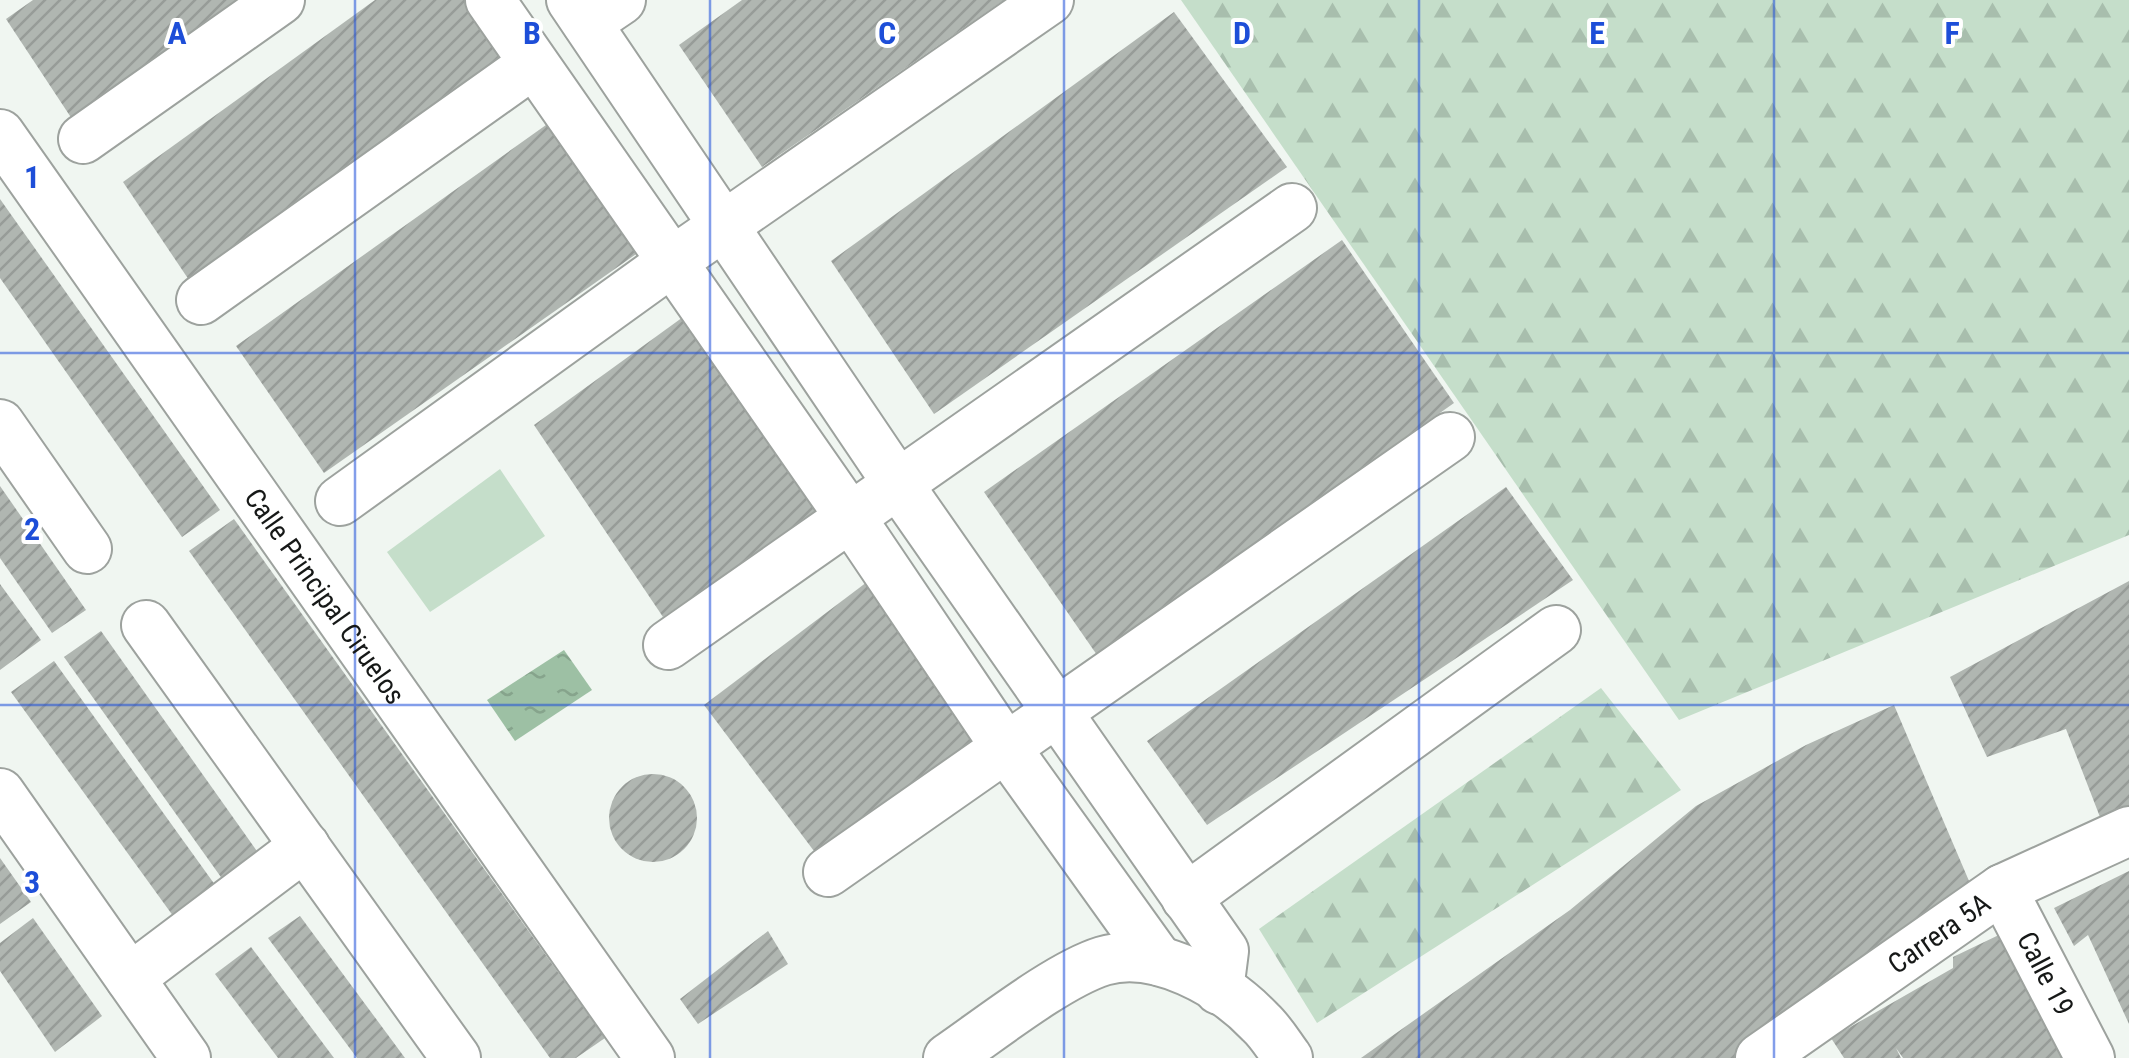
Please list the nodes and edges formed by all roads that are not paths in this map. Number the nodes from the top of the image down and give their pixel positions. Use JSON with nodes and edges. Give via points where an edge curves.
{"nodes":[{"id":1,"x":280,"y":0,"type":"edge"},
{"id":2,"x":490,"y":0,"type":"edge"},
{"id":3,"x":1048,"y":0,"type":"edge"},
{"id":4,"x":593,"y":8,"type":"edge"},
{"id":5,"x":533,"y":64,"type":"junction"},
{"id":6,"x":0,"y":134,"type":"edge"},
{"id":7,"x":83,"y":139,"type":"dead end"},
{"id":8,"x":1292,"y":208,"type":"dead end"},
{"id":9,"x":722,"y":226,"type":"junction"},
{"id":10,"x":673,"y":261,"type":"junction"},
{"id":11,"x":201,"y":300,"type":"dead end"},
{"id":12,"x":0,"y":424,"type":"edge"},
{"id":13,"x":1450,"y":437,"type":"dead end"},
{"id":14,"x":898,"y":484,"type":"junction"},
{"id":15,"x":340,"y":502,"type":"dead end"},
{"id":16,"x":850,"y":517,"type":"junction"},
{"id":17,"x":87,"y":550,"type":"dead end"},
{"id":18,"x":146,"y":625,"type":"dead end"},
{"id":19,"x":1556,"y":630,"type":"dead end"},
{"id":20,"x":668,"y":645,"type":"dead end"},
{"id":21,"x":1058,"y":712,"type":"junction"},
{"id":22,"x":1007,"y":748,"type":"junction"},
{"id":23,"x":0,"y":792,"type":"edge"},
{"id":24,"x":2129,"y":831,"type":"edge"},
{"id":25,"x":305,"y":846,"type":"junction"},
{"id":26,"x":828,"y":872,"type":"dead end"},
{"id":27,"x":2002,"y":889,"type":"junction"},
{"id":28,"x":1180,"y":890,"type":"junction"},
{"id":29,"x":1125,"y":915,"type":"junction"},
{"id":30,"x":1160,"y":961,"type":"junction"},
{"id":31,"x":130,"y":978,"type":"junction"},
{"id":32,"x":1219,"y":990,"type":"junction"},
{"id":33,"x":639,"y":1054,"type":"edge"},
{"id":34,"x":186,"y":1058,"type":"edge"},
{"id":35,"x":456,"y":1058,"type":"edge"},
{"id":36,"x":948,"y":1058,"type":"edge"},
{"id":37,"x":1288,"y":1058,"type":"edge"},
{"id":38,"x":1760,"y":1058,"type":"edge"},
{"id":39,"x":2090,"y":1058,"type":"edge"}],
"edges":[{"from":1,"to":7,"type":"street"},
{"from":2,"to":5,"type":"street"},
{"from":3,"to":9,"type":"street"},
{"from":4,"to":5,"type":"street","via":[[590,52],[578,68],[558,74]]},
{"from":4,"to":9,"type":"street"},
{"from":5,"to":10,"type":"street"},
{"from":5,"to":11,"type":"street"},
{"from":6,"to":33,"type":"street","name":"Calle Principal Ciruelos"},
{"from":8,"to":14,"type":"street"},
{"from":9,"to":10,"type":"street"},
{"from":9,"to":14,"type":"street"},
{"from":10,"to":15,"type":"street"},
{"from":10,"to":16,"type":"street"},
{"from":12,"to":17,"type":"street"},
{"from":13,"to":21,"type":"street"},
{"from":14,"to":16,"type":"street"},
{"from":14,"to":21,"type":"street"},
{"from":16,"to":20,"type":"street"},
{"from":16,"to":22,"type":"street"},
{"from":18,"to":25,"type":"street"},
{"from":19,"to":28,"type":"street"},
{"from":21,"to":22,"type":"street"},
{"from":21,"to":28,"type":"street"},
{"from":22,"to":26,"type":"street"},
{"from":22,"to":29,"type":"street"},
{"from":23,"to":31,"type":"street"},
{"from":24,"to":27,"type":"street","name":"Carrera 5A"},
{"from":25,"to":31,"type":"street"},
{"from":25,"to":35,"type":"street"},
{"from":27,"to":38,"type":"street","name":"Carrera 5A"},
{"from":27,"to":39,"type":"street","name":"Calle 19"},
{"from":28,"to":29,"type":"street"},
{"from":28,"to":32,"type":"street","via":[[1224,951]]},
{"from":29,"to":30,"type":"street"},
{"from":30,"to":32,"type":"street"},
{"from":30,"to":36,"type":"street","via":[[1106,960],[1076,972]]},
{"from":31,"to":34,"type":"street"},
{"from":32,"to":37,"type":"street","via":[[1260,1021]]}]}
